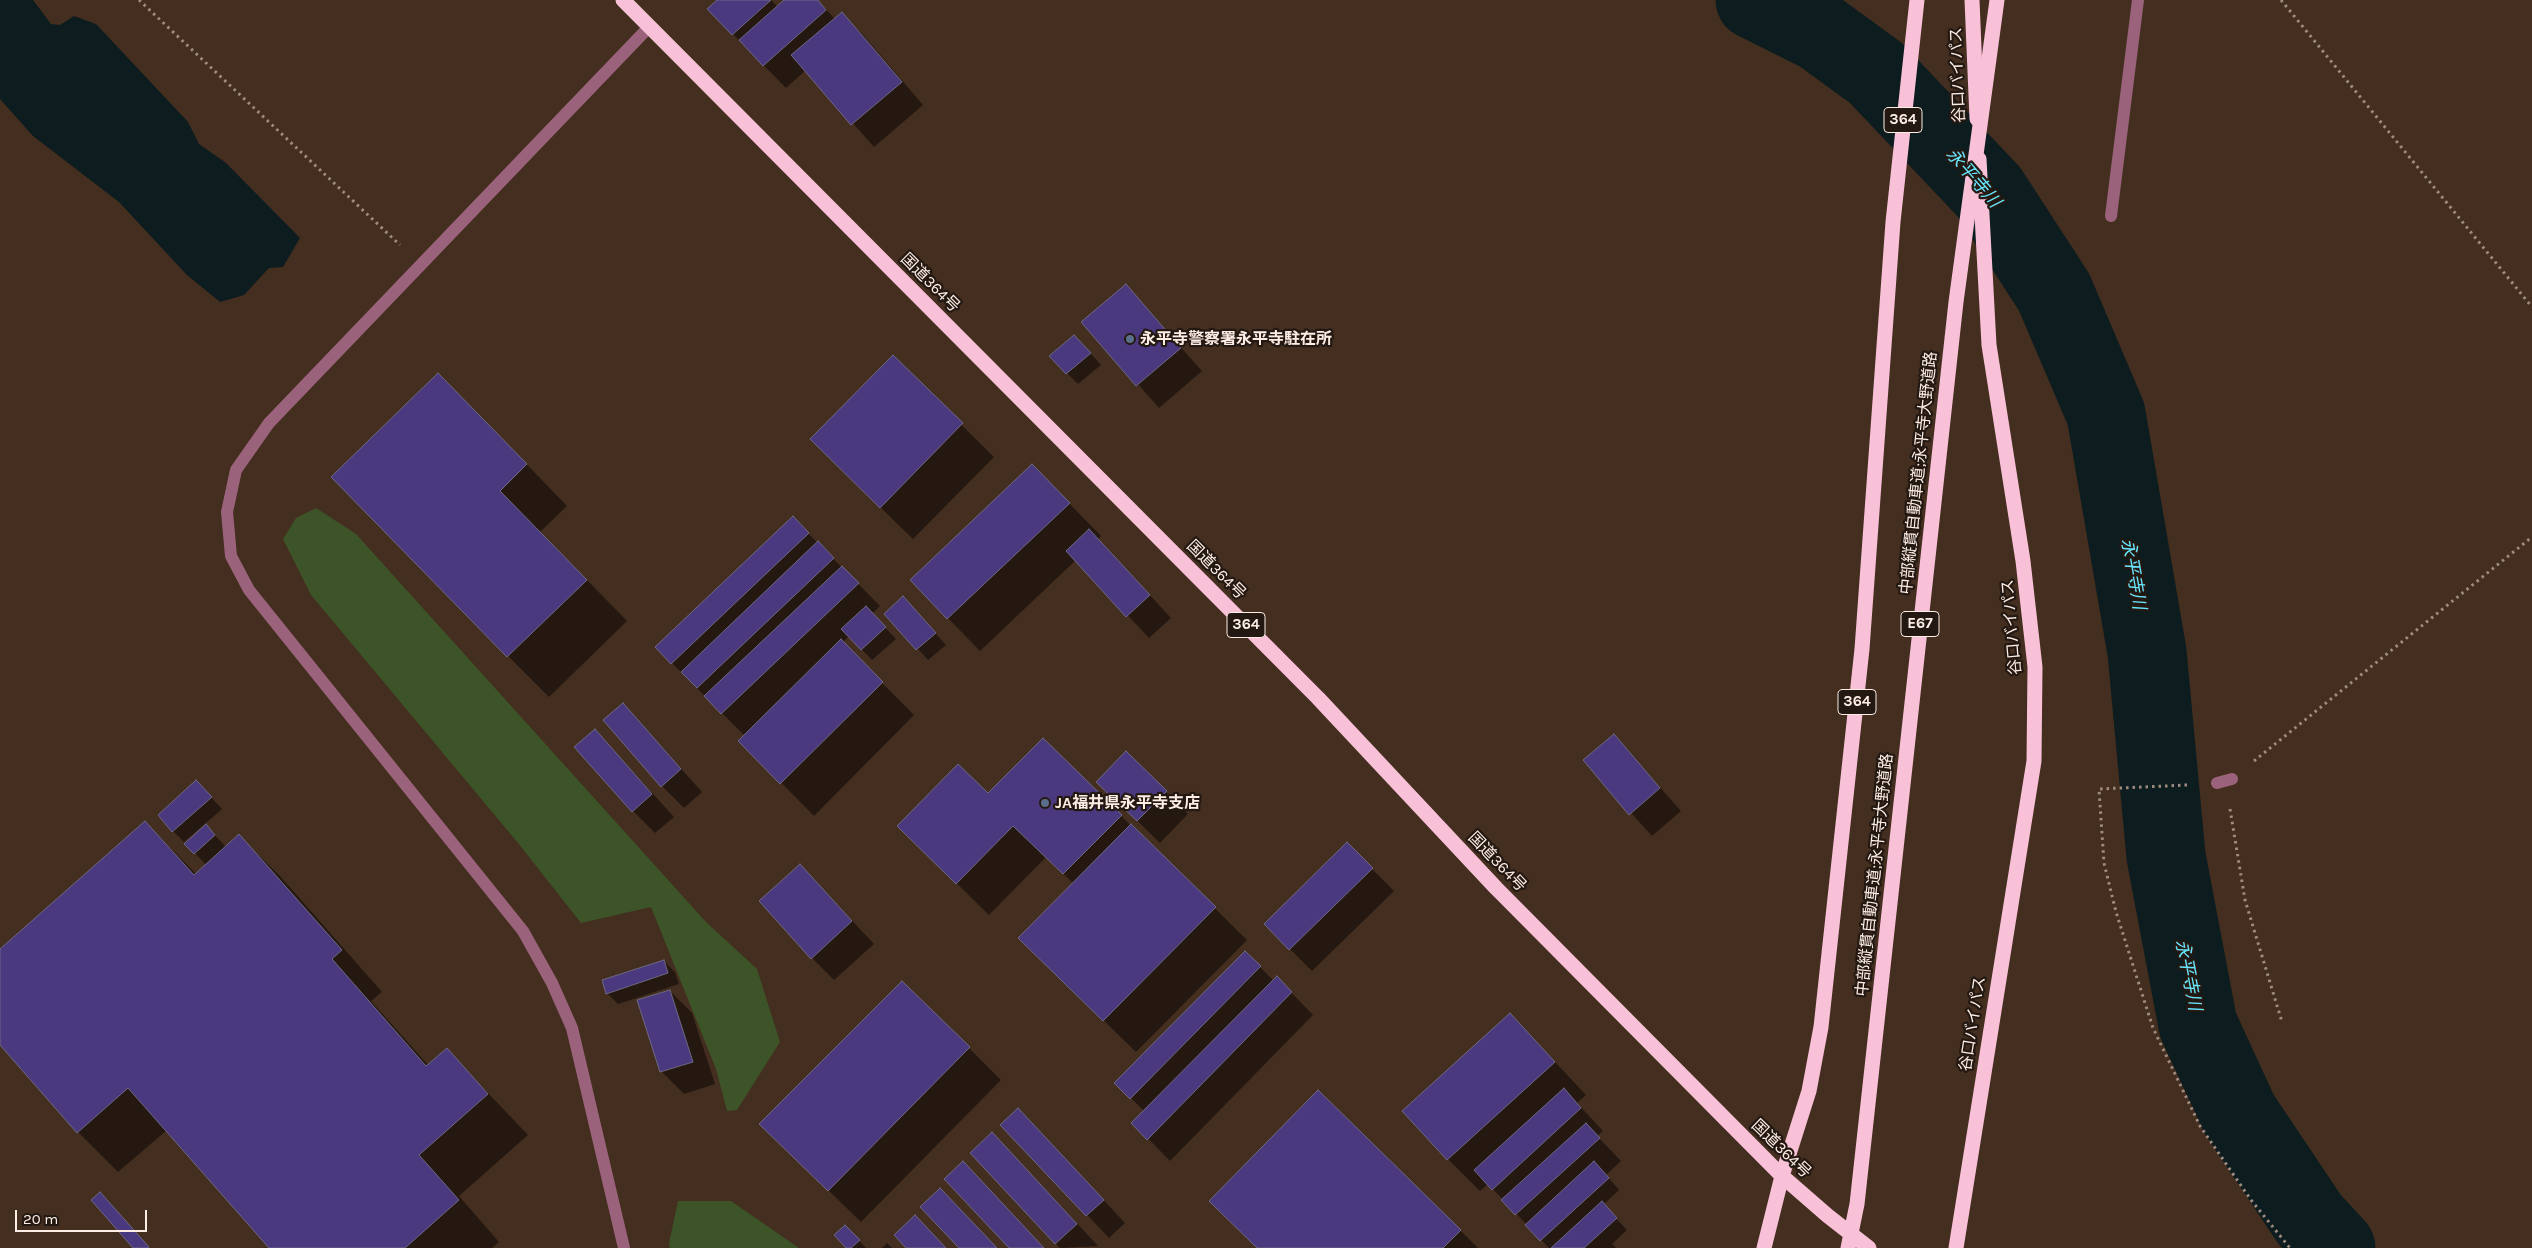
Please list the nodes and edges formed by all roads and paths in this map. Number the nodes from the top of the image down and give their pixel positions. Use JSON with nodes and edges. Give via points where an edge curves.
{"nodes":[{"id":1,"x":139,"y":0,"type":"edge"},
{"id":2,"x":623,"y":0,"type":"edge"},
{"id":3,"x":1917,"y":0,"type":"edge"},
{"id":4,"x":1972,"y":0,"type":"edge"},
{"id":5,"x":1997,"y":0,"type":"edge"},
{"id":6,"x":2138,"y":0,"type":"edge"},
{"id":7,"x":2281,"y":0,"type":"edge"},
{"id":8,"x":650,"y":26,"type":"junction"},
{"id":9,"x":2111,"y":216,"type":"dead end"},
{"id":10,"x":421,"y":264,"type":"junction"},
{"id":11,"x":2532,"y":307,"type":"edge"},
{"id":12,"x":2532,"y":537,"type":"edge"},
{"id":13,"x":2232,"y":779,"type":"junction"},
{"id":14,"x":2217,"y":783,"type":"joint"},
{"id":15,"x":2282,"y":1022,"type":"dead end"},
{"id":16,"x":1782,"y":1176,"type":"junction"},
{"id":17,"x":624,"y":1248,"type":"edge"},
{"id":18,"x":1764,"y":1248,"type":"edge"},
{"id":19,"x":1848,"y":1248,"type":"edge"},
{"id":20,"x":1869,"y":1248,"type":"edge"},
{"id":21,"x":1956,"y":1248,"type":"edge"},
{"id":22,"x":2290,"y":1248,"type":"edge"}],
"edges":[{"from":1,"to":10,"type":"path"},
{"from":2,"to":8,"type":"highway","name":"国道364号","number":"364"},
{"from":3,"to":16,"type":"highway","number":"364","via":[[1893,222],[1862,649],[1821,1027],[1809,1092]]},
{"from":4,"to":21,"type":"highway","name":"谷口バイパス","bridge":true,"via":[[1989,345],[2031,622],[2035,667],[2034,761]]},
{"from":5,"to":19,"type":"highway","name":"中部縦貫自動車道;永平寺大野道路","number":"E67","bridge":true,"via":[[1956,302],[1859,1184]]},
{"from":6,"to":9,"type":"street"},
{"from":7,"to":11,"type":"path"},
{"from":8,"to":10,"type":"street"},
{"from":8,"to":16,"type":"highway","name":"国道364号","number":"364","via":[[1312,691],[1496,888]]},
{"from":10,"to":17,"type":"street","via":[[269,423],[236,470],[227,512],[231,556],[249,590],[523,931],[572,1028]]},
{"from":12,"to":13,"type":"path"},
{"from":13,"to":14,"type":"street"},
{"from":13,"to":15,"type":"path","via":[[2230,812],[2245,900]]},
{"from":14,"to":22,"type":"path","via":[[2099,789],[2104,864],[2153,1028],[2200,1126],[2251,1200]]},
{"from":16,"to":18,"type":"highway"},
{"from":16,"to":20,"type":"highway","name":"国道364号","number":"364"}]}
